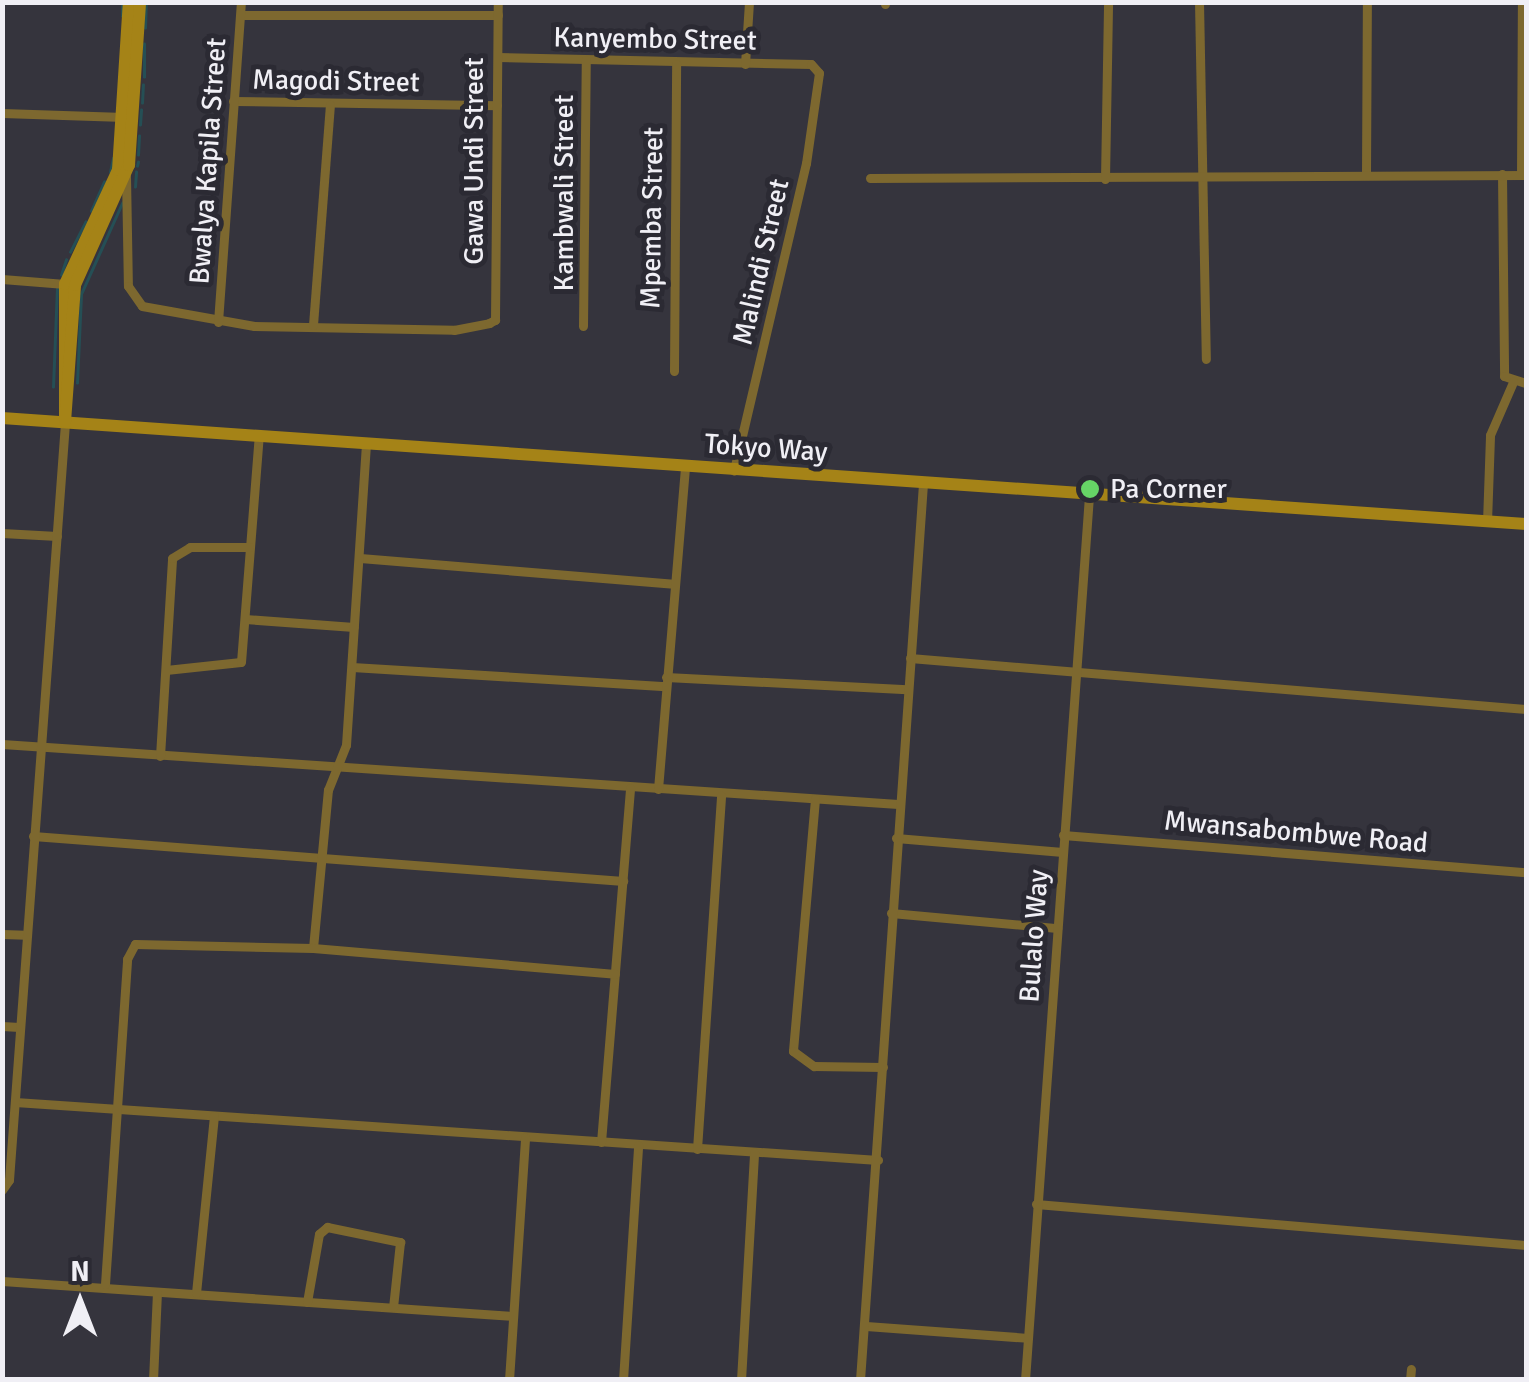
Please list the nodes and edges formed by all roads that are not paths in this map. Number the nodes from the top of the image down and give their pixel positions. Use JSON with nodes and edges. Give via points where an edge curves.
{"nodes":[{"id":1,"x":129,"y":2,"type":"edge"},
{"id":2,"x":140,"y":2,"type":"edge"},
{"id":3,"x":241,"y":2,"type":"edge"},
{"id":4,"x":498,"y":2,"type":"edge"},
{"id":5,"x":749,"y":2,"type":"edge"},
{"id":6,"x":1108,"y":2,"type":"edge"},
{"id":7,"x":1198,"y":2,"type":"edge"},
{"id":8,"x":1367,"y":2,"type":"edge"},
{"id":9,"x":1522,"y":2,"type":"edge"},
{"id":10,"x":498,"y":15,"type":"junction"},
{"id":11,"x":240,"y":16,"type":"junction"},
{"id":12,"x":498,"y":57,"type":"junction"},
{"id":13,"x":586,"y":60,"type":"junction"},
{"id":14,"x":676,"y":64,"type":"junction"},
{"id":15,"x":745,"y":64,"type":"junction"},
{"id":16,"x":811,"y":64,"type":"joint"},
{"id":17,"x":234,"y":101,"type":"junction"},
{"id":18,"x":330,"y":105,"type":"junction"},
{"id":19,"x":498,"y":105,"type":"junction"},
{"id":20,"x":2,"y":113,"type":"edge"},
{"id":21,"x":124,"y":117,"type":"junction"},
{"id":22,"x":122,"y":173,"type":"junction"},
{"id":23,"x":1205,"y":173,"type":"junction"},
{"id":24,"x":1366,"y":174,"type":"junction"},
{"id":25,"x":1502,"y":174,"type":"junction"},
{"id":26,"x":1524,"y":174,"type":"edge"},
{"id":27,"x":870,"y":178,"type":"dead end"},
{"id":28,"x":1105,"y":179,"type":"junction"},
{"id":29,"x":2,"y":278,"type":"edge"},
{"id":30,"x":66,"y":284,"type":"junction"},
{"id":31,"x":218,"y":322,"type":"junction"},
{"id":32,"x":313,"y":325,"type":"junction"},
{"id":33,"x":583,"y":326,"type":"dead end"},
{"id":34,"x":1206,"y":359,"type":"dead end"},
{"id":35,"x":674,"y":371,"type":"dead end"},
{"id":36,"x":1513,"y":382,"type":"junction"},
{"id":37,"x":1526,"y":383,"type":"edge"},
{"id":38,"x":65,"y":392,"type":"junction"},
{"id":39,"x":2,"y":418,"type":"edge"},
{"id":40,"x":38,"y":421,"type":"junction"},
{"id":41,"x":66,"y":422,"type":"junction"},
{"id":42,"x":95,"y":424,"type":"junction"},
{"id":43,"x":259,"y":435,"type":"junction"},
{"id":44,"x":366,"y":445,"type":"junction"},
{"id":45,"x":685,"y":468,"type":"junction"},
{"id":46,"x":734,"y":471,"type":"junction"},
{"id":47,"x":923,"y":484,"type":"junction"},
{"id":48,"x":1089,"y":495,"type":"junction"},
{"id":49,"x":1487,"y":522,"type":"junction"},
{"id":50,"x":1526,"y":524,"type":"edge"},
{"id":51,"x":2,"y":532,"type":"edge"},
{"id":52,"x":57,"y":536,"type":"junction"},
{"id":53,"x":248,"y":547,"type":"junction"},
{"id":54,"x":360,"y":558,"type":"junction"},
{"id":55,"x":673,"y":584,"type":"junction"},
{"id":56,"x":244,"y":619,"type":"junction"},
{"id":57,"x":354,"y":627,"type":"junction"},
{"id":58,"x":910,"y":658,"type":"junction"},
{"id":59,"x":352,"y":667,"type":"junction"},
{"id":60,"x":166,"y":670,"type":"junction"},
{"id":61,"x":1075,"y":670,"type":"junction"},
{"id":62,"x":666,"y":682,"type":"junction"},
{"id":63,"x":908,"y":689,"type":"junction"},
{"id":64,"x":1526,"y":708,"type":"edge"},
{"id":65,"x":2,"y":744,"type":"edge"},
{"id":66,"x":40,"y":746,"type":"junction"},
{"id":67,"x":160,"y":756,"type":"junction"},
{"id":68,"x":335,"y":770,"type":"junction"},
{"id":69,"x":630,"y":788,"type":"junction"},
{"id":70,"x":658,"y":790,"type":"junction"},
{"id":71,"x":721,"y":796,"type":"junction"},
{"id":72,"x":815,"y":799,"type":"junction"},
{"id":73,"x":898,"y":804,"type":"junction"},
{"id":74,"x":33,"y":836,"type":"junction"},
{"id":75,"x":1063,"y":836,"type":"junction"},
{"id":76,"x":896,"y":838,"type":"junction"},
{"id":77,"x":1062,"y":852,"type":"junction"},
{"id":78,"x":321,"y":858,"type":"junction"},
{"id":79,"x":1526,"y":872,"type":"edge"},
{"id":80,"x":623,"y":880,"type":"junction"},
{"id":81,"x":891,"y":912,"type":"junction"},
{"id":82,"x":1057,"y":928,"type":"junction"},
{"id":83,"x":2,"y":934,"type":"edge"},
{"id":84,"x":25,"y":935,"type":"junction"},
{"id":85,"x":313,"y":948,"type":"junction"},
{"id":86,"x":615,"y":974,"type":"junction"},
{"id":87,"x":2,"y":1026,"type":"edge"},
{"id":88,"x":20,"y":1026,"type":"junction"},
{"id":89,"x":883,"y":1066,"type":"junction"},
{"id":90,"x":15,"y":1102,"type":"junction"},
{"id":91,"x":121,"y":1110,"type":"junction"},
{"id":92,"x":214,"y":1116,"type":"junction"},
{"id":93,"x":8,"y":1122,"type":"edge"},
{"id":94,"x":525,"y":1138,"type":"junction"},
{"id":95,"x":601,"y":1142,"type":"junction"},
{"id":96,"x":638,"y":1145,"type":"junction"},
{"id":97,"x":697,"y":1149,"type":"junction"},
{"id":98,"x":754,"y":1152,"type":"junction"},
{"id":99,"x":878,"y":1160,"type":"junction"},
{"id":100,"x":2,"y":1190,"type":"edge"},
{"id":101,"x":1036,"y":1204,"type":"junction"},
{"id":102,"x":1526,"y":1245,"type":"edge"},
{"id":103,"x":2,"y":1281,"type":"edge"},
{"id":104,"x":106,"y":1284,"type":"junction"},
{"id":105,"x":157,"y":1293,"type":"junction"},
{"id":106,"x":196,"y":1293,"type":"junction"},
{"id":107,"x":308,"y":1302,"type":"junction"},
{"id":108,"x":393,"y":1306,"type":"junction"},
{"id":109,"x":513,"y":1316,"type":"junction"},
{"id":110,"x":866,"y":1326,"type":"junction"},
{"id":111,"x":1028,"y":1338,"type":"junction"},
{"id":112,"x":153,"y":1380,"type":"edge"},
{"id":113,"x":508,"y":1380,"type":"edge"},
{"id":114,"x":623,"y":1380,"type":"edge"},
{"id":115,"x":740,"y":1380,"type":"edge"},
{"id":116,"x":860,"y":1380,"type":"edge"},
{"id":117,"x":1025,"y":1380,"type":"edge"}],
"edges":[{"from":1,"to":21,"type":"street"},
{"from":2,"to":22,"type":"street"},
{"from":3,"to":11,"type":"street","name":"Bwalya Kapila Street"},
{"from":4,"to":10,"type":"street","name":"Gawa Undi Street"},
{"from":5,"to":15,"type":"street"},
{"from":6,"to":28,"type":"street"},
{"from":7,"to":23,"type":"street"},
{"from":8,"to":24,"type":"street"},
{"from":9,"to":26,"type":"street"},
{"from":10,"to":11,"type":"street"},
{"from":10,"to":12,"type":"street","name":"Gawa Undi Street"},
{"from":11,"to":17,"type":"street","name":"Bwalya Kapila Street"},
{"from":12,"to":13,"type":"street","name":"Kanyembo Street"},
{"from":12,"to":19,"type":"street","name":"Gawa Undi Street"},
{"from":13,"to":14,"type":"street","name":"Kanyembo Street"},
{"from":13,"to":33,"type":"street","name":"Kambwali Street"},
{"from":14,"to":15,"type":"street","name":"Kanyembo Street"},
{"from":14,"to":35,"type":"street","name":"Mpemba Street"},
{"from":15,"to":16,"type":"street","name":"Kanyembo Street"},
{"from":16,"to":46,"type":"street","name":"Malindi Street","via":[[822,80],[810,147]]},
{"from":17,"to":18,"type":"street","name":"Magodi Street"},
{"from":17,"to":31,"type":"street","name":"Bwalya Kapila Street"},
{"from":18,"to":19,"type":"street","name":"Magodi Street"},
{"from":18,"to":32,"type":"street"},
{"from":19,"to":32,"type":"street","name":"Gawa Undi Street","via":[[495,320],[454,330]]},
{"from":20,"to":21,"type":"street"},
{"from":21,"to":22,"type":"street"},
{"from":22,"to":30,"type":"street"},
{"from":22,"to":31,"type":"street","via":[[129,295],[142,306],[203,313]]},
{"from":22,"to":38,"type":"street","via":[[75,285]]},
{"from":23,"to":24,"type":"street"},
{"from":23,"to":28,"type":"street"},
{"from":23,"to":34,"type":"street"},
{"from":24,"to":25,"type":"street"},
{"from":25,"to":26,"type":"street"},
{"from":25,"to":36,"type":"street","via":[[1504,376]]},
{"from":27,"to":28,"type":"street"},
{"from":29,"to":30,"type":"street"},
{"from":30,"to":38,"type":"street"},
{"from":31,"to":32,"type":"street"},
{"from":36,"to":37,"type":"street"},
{"from":36,"to":49,"type":"street","via":[[1490,435]]},
{"from":38,"to":40,"type":"street"},
{"from":38,"to":41,"type":"street"},
{"from":38,"to":42,"type":"street","via":[[81,417]]},
{"from":39,"to":40,"type":"street","name":"Tokyo Way"},
{"from":40,"to":41,"type":"street","name":"Tokyo Way"},
{"from":41,"to":42,"type":"street","name":"Tokyo Way"},
{"from":41,"to":52,"type":"street"},
{"from":42,"to":43,"type":"street","name":"Tokyo Way"},
{"from":43,"to":44,"type":"street","name":"Tokyo Way"},
{"from":43,"to":53,"type":"street"},
{"from":44,"to":45,"type":"street","name":"Tokyo Way"},
{"from":44,"to":54,"type":"street"},
{"from":45,"to":46,"type":"street","name":"Tokyo Way"},
{"from":45,"to":55,"type":"street"},
{"from":46,"to":47,"type":"street","name":"Tokyo Way"},
{"from":47,"to":48,"type":"street","name":"Tokyo Way"},
{"from":47,"to":58,"type":"street"},
{"from":48,"to":49,"type":"street","name":"Tokyo Way"},
{"from":48,"to":61,"type":"street","name":"Bulalo Way"},
{"from":49,"to":50,"type":"street","name":"Tokyo Way"},
{"from":51,"to":52,"type":"street"},
{"from":52,"to":66,"type":"street"},
{"from":53,"to":56,"type":"street"},
{"from":53,"to":60,"type":"street","via":[[175,554]]},
{"from":54,"to":55,"type":"street"},
{"from":54,"to":57,"type":"street"},
{"from":55,"to":62,"type":"street"},
{"from":56,"to":57,"type":"street"},
{"from":56,"to":60,"type":"street","via":[[240,666]]},
{"from":57,"to":59,"type":"street"},
{"from":58,"to":61,"type":"street"},
{"from":58,"to":63,"type":"street"},
{"from":59,"to":62,"type":"street"},
{"from":59,"to":68,"type":"street","via":[[346,746]]},
{"from":60,"to":67,"type":"street"},
{"from":61,"to":64,"type":"street"},
{"from":61,"to":75,"type":"street","name":"Bulalo Way"},
{"from":62,"to":63,"type":"street"},
{"from":62,"to":70,"type":"street"},
{"from":63,"to":73,"type":"street"},
{"from":65,"to":66,"type":"street"},
{"from":66,"to":67,"type":"street"},
{"from":66,"to":74,"type":"street"},
{"from":67,"to":68,"type":"street"},
{"from":68,"to":69,"type":"street"},
{"from":68,"to":78,"type":"street"},
{"from":69,"to":70,"type":"street"},
{"from":69,"to":80,"type":"street"},
{"from":70,"to":71,"type":"street"},
{"from":71,"to":72,"type":"street"},
{"from":71,"to":97,"type":"street"},
{"from":72,"to":73,"type":"street"},
{"from":72,"to":89,"type":"street","via":[[793,1052],[814,1066]]},
{"from":73,"to":76,"type":"street"},
{"from":74,"to":78,"type":"street"},
{"from":74,"to":84,"type":"street"},
{"from":75,"to":77,"type":"street","name":"Bulalo Way"},
{"from":75,"to":79,"type":"street","name":"Mwansabombwe Road"},
{"from":76,"to":77,"type":"street"},
{"from":76,"to":81,"type":"street"},
{"from":77,"to":82,"type":"street","name":"Bulalo Way"},
{"from":78,"to":80,"type":"street"},
{"from":78,"to":85,"type":"street"},
{"from":80,"to":86,"type":"street"},
{"from":81,"to":82,"type":"street"},
{"from":81,"to":89,"type":"street"},
{"from":82,"to":101,"type":"street","name":"Bulalo Way"},
{"from":83,"to":84,"type":"street"},
{"from":84,"to":88,"type":"street"},
{"from":85,"to":86,"type":"street"},
{"from":85,"to":91,"type":"street","via":[[135,944],[126,959]]},
{"from":86,"to":95,"type":"street"},
{"from":87,"to":88,"type":"street"},
{"from":88,"to":90,"type":"street"},
{"from":89,"to":99,"type":"street"},
{"from":90,"to":91,"type":"street"},
{"from":90,"to":93,"type":"street"},
{"from":91,"to":92,"type":"street"},
{"from":91,"to":104,"type":"street"},
{"from":92,"to":94,"type":"street"},
{"from":92,"to":106,"type":"street"},
{"from":93,"to":100,"type":"street","via":[[9,1180]]},
{"from":94,"to":95,"type":"street"},
{"from":94,"to":109,"type":"street"},
{"from":95,"to":96,"type":"street"},
{"from":96,"to":97,"type":"street"},
{"from":96,"to":114,"type":"street"},
{"from":97,"to":98,"type":"street"},
{"from":98,"to":99,"type":"street"},
{"from":98,"to":115,"type":"street"},
{"from":99,"to":110,"type":"street"},
{"from":101,"to":102,"type":"street"},
{"from":101,"to":111,"type":"street","name":"Bulalo Way"},
{"from":103,"to":104,"type":"street"},
{"from":104,"to":105,"type":"street"},
{"from":105,"to":106,"type":"street"},
{"from":105,"to":112,"type":"street"},
{"from":106,"to":107,"type":"street"},
{"from":107,"to":108,"type":"street"},
{"from":107,"to":108,"type":"street","via":[[319,1234],[326,1227],[400,1242]]},
{"from":108,"to":109,"type":"street"},
{"from":109,"to":113,"type":"street"},
{"from":110,"to":111,"type":"street"},
{"from":110,"to":116,"type":"street"},
{"from":111,"to":117,"type":"street","name":"Bulalo Way"}]}
